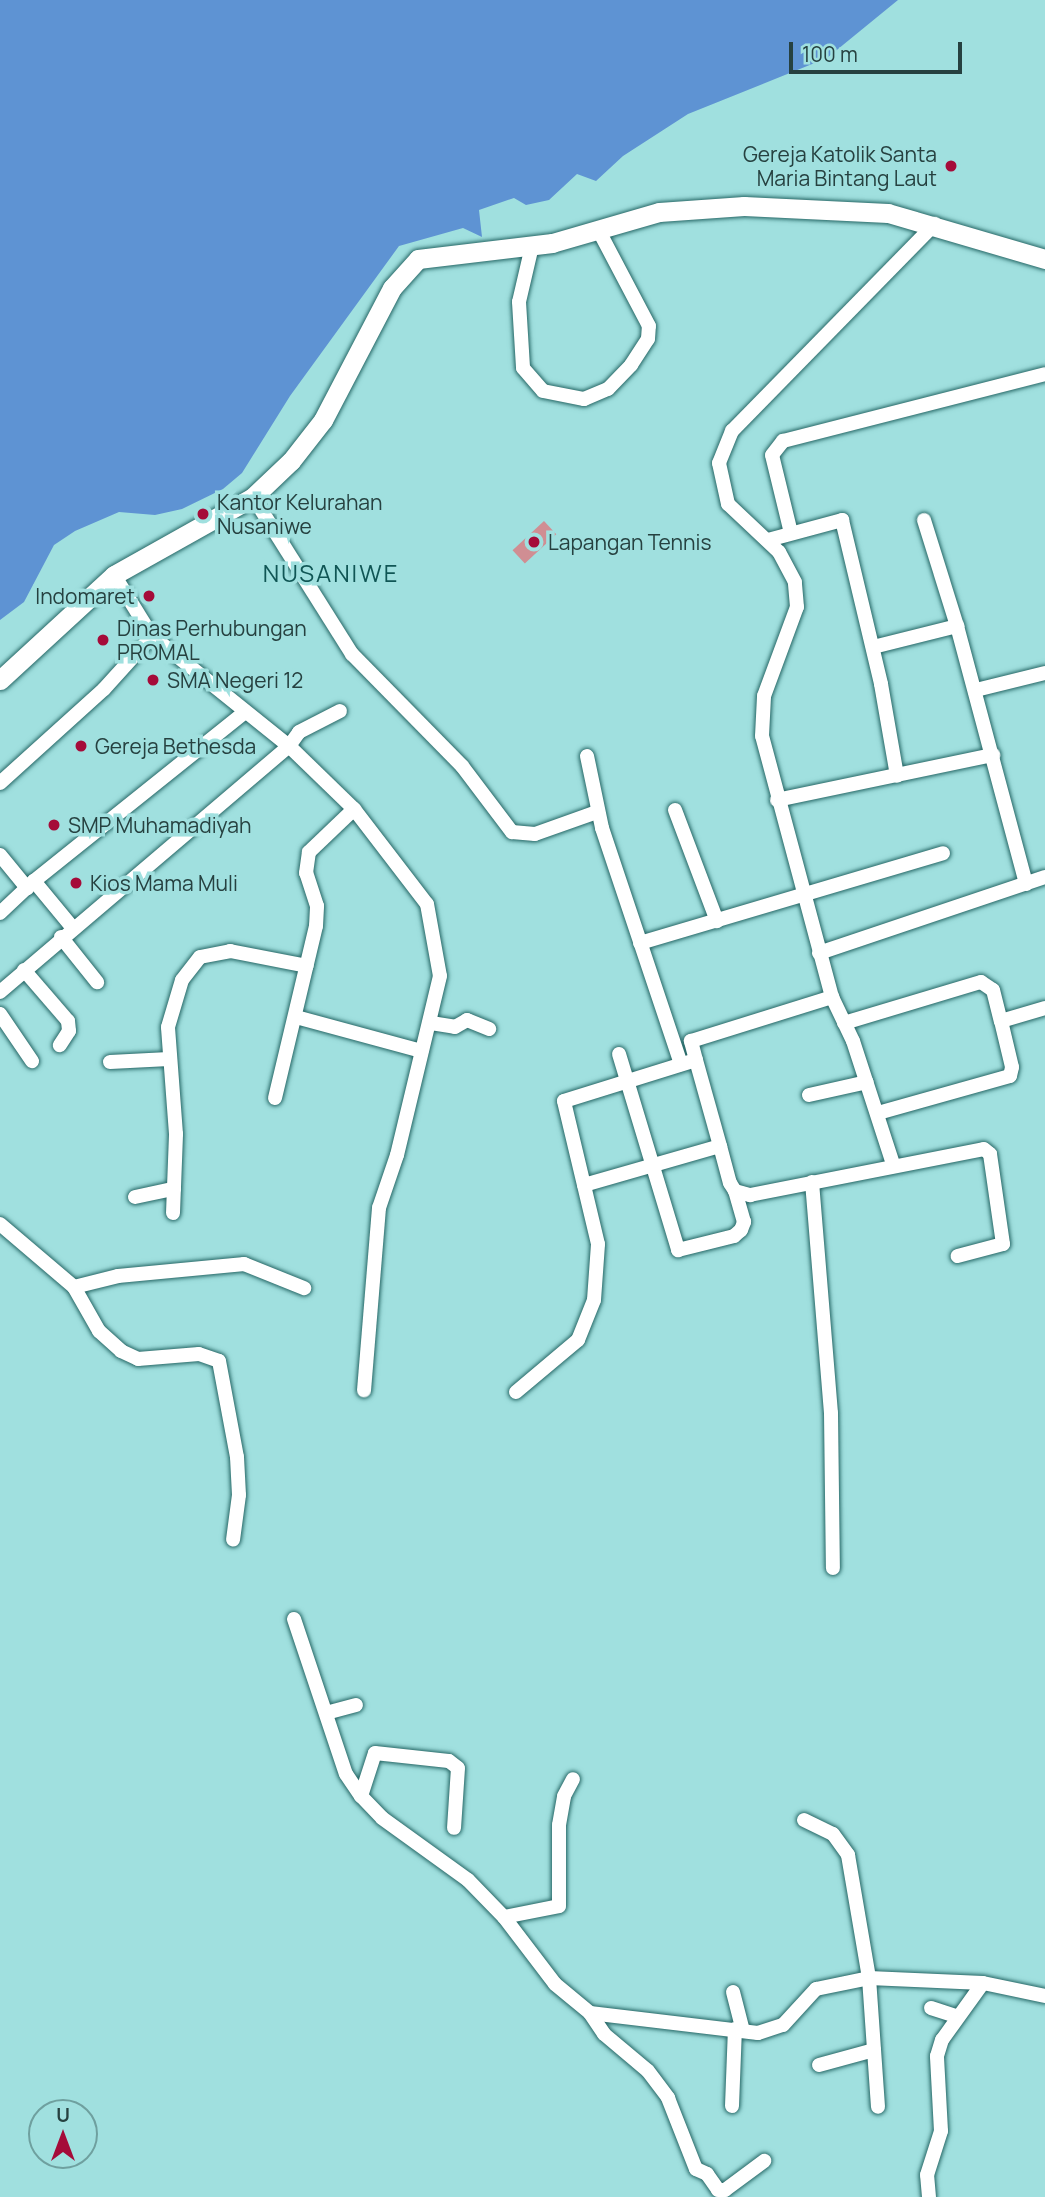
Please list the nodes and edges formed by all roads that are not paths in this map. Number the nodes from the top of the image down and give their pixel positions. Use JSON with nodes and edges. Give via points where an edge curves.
{"nodes":[{"id":1,"x":935,"y":224,"type":"junction"},
{"id":2,"x":599,"y":232,"type":"junction"},
{"id":3,"x":532,"y":246,"type":"junction"},
{"id":4,"x":1045,"y":259,"type":"edge"},
{"id":5,"x":1045,"y":374,"type":"edge"},
{"id":6,"x":253,"y":498,"type":"junction"},
{"id":7,"x":924,"y":520,"type":"dead end"},
{"id":8,"x":792,"y":533,"type":"junction"},
{"id":9,"x":768,"y":540,"type":"junction"},
{"id":10,"x":114,"y":575,"type":"junction"},
{"id":11,"x":957,"y":626,"type":"junction"},
{"id":12,"x":152,"y":636,"type":"junction"},
{"id":13,"x":873,"y":647,"type":"junction"},
{"id":14,"x":1045,"y":673,"type":"edge"},
{"id":15,"x":0,"y":680,"type":"edge"},
{"id":16,"x":976,"y":690,"type":"junction"},
{"id":17,"x":340,"y":711,"type":"dead end"},
{"id":18,"x":245,"y":712,"type":"junction"},
{"id":19,"x":289,"y":746,"type":"junction"},
{"id":20,"x":993,"y":755,"type":"junction"},
{"id":21,"x":587,"y":756,"type":"dead end"},
{"id":22,"x":897,"y":776,"type":"junction"},
{"id":23,"x":0,"y":783,"type":"edge"},
{"id":24,"x":778,"y":800,"type":"junction"},
{"id":25,"x":354,"y":809,"type":"junction"},
{"id":26,"x":675,"y":810,"type":"dead end"},
{"id":27,"x":597,"y":812,"type":"junction"},
{"id":28,"x":943,"y":853,"type":"dead end"},
{"id":29,"x":0,"y":855,"type":"edge"},
{"id":30,"x":1045,"y":877,"type":"edge"},
{"id":31,"x":1026,"y":884,"type":"junction"},
{"id":32,"x":31,"y":885,"type":"junction"},
{"id":33,"x":804,"y":894,"type":"junction"},
{"id":34,"x":0,"y":913,"type":"edge"},
{"id":35,"x":717,"y":920,"type":"junction"},
{"id":36,"x":67,"y":932,"type":"junction"},
{"id":37,"x":640,"y":943,"type":"junction"},
{"id":38,"x":818,"y":953,"type":"junction"},
{"id":39,"x":307,"y":966,"type":"junction"},
{"id":40,"x":24,"y":970,"type":"junction"},
{"id":41,"x":97,"y":982,"type":"dead end"},
{"id":42,"x":0,"y":992,"type":"edge"},
{"id":43,"x":832,"y":997,"type":"junction"},
{"id":44,"x":1045,"y":1008,"type":"edge"},
{"id":45,"x":0,"y":1014,"type":"edge"},
{"id":46,"x":296,"y":1017,"type":"junction"},
{"id":47,"x":1001,"y":1021,"type":"junction"},
{"id":48,"x":431,"y":1023,"type":"junction"},
{"id":49,"x":844,"y":1023,"type":"junction"},
{"id":50,"x":489,"y":1029,"type":"dead end"},
{"id":51,"x":691,"y":1041,"type":"junction"},
{"id":52,"x":60,"y":1045,"type":"dead end"},
{"id":53,"x":675,"y":1046,"type":"junction"},
{"id":54,"x":421,"y":1051,"type":"junction"},
{"id":55,"x":619,"y":1054,"type":"dead end"},
{"id":56,"x":169,"y":1059,"type":"junction"},
{"id":57,"x":696,"y":1060,"type":"junction"},
{"id":58,"x":32,"y":1061,"type":"dead end"},
{"id":59,"x":110,"y":1062,"type":"dead end"},
{"id":60,"x":681,"y":1064,"type":"junction"},
{"id":61,"x":627,"y":1079,"type":"junction"},
{"id":62,"x":867,"y":1082,"type":"junction"},
{"id":63,"x":809,"y":1096,"type":"dead end"},
{"id":64,"x":275,"y":1098,"type":"dead end"},
{"id":65,"x":878,"y":1113,"type":"junction"},
{"id":66,"x":720,"y":1146,"type":"junction"},
{"id":67,"x":893,"y":1164,"type":"junction"},
{"id":68,"x":651,"y":1165,"type":"junction"},
{"id":69,"x":812,"y":1182,"type":"junction"},
{"id":70,"x":584,"y":1185,"type":"junction"},
{"id":71,"x":174,"y":1189,"type":"junction"},
{"id":72,"x":735,"y":1191,"type":"junction"},
{"id":73,"x":135,"y":1196,"type":"dead end"},
{"id":74,"x":173,"y":1213,"type":"dead end"},
{"id":75,"x":0,"y":1224,"type":"edge"},
{"id":76,"x":958,"y":1256,"type":"dead end"},
{"id":77,"x":74,"y":1287,"type":"junction"},
{"id":78,"x":304,"y":1288,"type":"dead end"},
{"id":79,"x":364,"y":1390,"type":"dead end"},
{"id":80,"x":516,"y":1392,"type":"dead end"},
{"id":81,"x":233,"y":1540,"type":"dead end"},
{"id":82,"x":833,"y":1568,"type":"dead end"},
{"id":83,"x":294,"y":1619,"type":"dead end"},
{"id":84,"x":356,"y":1705,"type":"dead end"},
{"id":85,"x":326,"y":1713,"type":"junction"},
{"id":86,"x":573,"y":1779,"type":"dead end"},
{"id":87,"x":360,"y":1796,"type":"junction"},
{"id":88,"x":804,"y":1819,"type":"dead end"},
{"id":89,"x":454,"y":1828,"type":"dead end"},
{"id":90,"x":504,"y":1917,"type":"junction"},
{"id":91,"x":869,"y":1978,"type":"junction"},
{"id":92,"x":983,"y":1983,"type":"junction"},
{"id":93,"x":733,"y":1992,"type":"dead end"},
{"id":94,"x":1045,"y":1996,"type":"edge"},
{"id":95,"x":931,"y":2008,"type":"dead end"},
{"id":96,"x":590,"y":2013,"type":"junction"},
{"id":97,"x":958,"y":2017,"type":"junction"},
{"id":98,"x":739,"y":2030,"type":"junction"},
{"id":99,"x":874,"y":2050,"type":"junction"},
{"id":100,"x":819,"y":2065,"type":"dead end"},
{"id":101,"x":732,"y":2106,"type":"dead end"},
{"id":102,"x":878,"y":2107,"type":"dead end"},
{"id":103,"x":764,"y":2161,"type":"dead end"},
{"id":104,"x":727,"y":2194,"type":"edge"},
{"id":105,"x":929,"y":2197,"type":"edge"}],
"edges":[{"from":1,"to":2,"type":"main road","via":[[853,208],[744,206],[659,212]]},
{"from":1,"to":4,"type":"main road"},
{"from":1,"to":9,"type":"street","via":[[732,431],[719,463],[722,492],[735,515]]},
{"from":2,"to":3,"type":"main road"},
{"from":2,"to":3,"type":"street","via":[[649,326],[642,351],[631,365],[608,389],[584,399],[543,391],[523,368],[519,302]]},
{"from":3,"to":6,"type":"main road","via":[[418,259],[392,288],[323,420]]},
{"from":5,"to":8,"type":"street","via":[[783,441],[772,456]]},
{"from":6,"to":10,"type":"main road"},
{"from":6,"to":27,"type":"street","via":[[352,654],[462,766],[512,832],[535,834]]},
{"from":7,"to":11,"type":"street"},
{"from":8,"to":9,"type":"street"},
{"from":8,"to":13,"type":"street","via":[[842,520]]},
{"from":9,"to":24,"type":"street","via":[[792,571],[797,607],[761,713]]},
{"from":10,"to":12,"type":"street"},
{"from":10,"to":15,"type":"main road"},
{"from":11,"to":13,"type":"street"},
{"from":11,"to":16,"type":"street"},
{"from":12,"to":18,"type":"street"},
{"from":12,"to":23,"type":"street","via":[[104,690]]},
{"from":13,"to":22,"type":"street"},
{"from":14,"to":16,"type":"street"},
{"from":16,"to":20,"type":"street"},
{"from":17,"to":19,"type":"street","via":[[299,732]]},
{"from":18,"to":19,"type":"street"},
{"from":18,"to":32,"type":"street"},
{"from":19,"to":25,"type":"street"},
{"from":19,"to":36,"type":"street"},
{"from":20,"to":22,"type":"street"},
{"from":20,"to":31,"type":"street"},
{"from":21,"to":27,"type":"street"},
{"from":22,"to":24,"type":"street"},
{"from":24,"to":33,"type":"street"},
{"from":25,"to":39,"type":"street","via":[[309,852],[306,873],[318,916]]},
{"from":25,"to":48,"type":"street","via":[[431,913],[440,976]]},
{"from":26,"to":35,"type":"street"},
{"from":27,"to":37,"type":"street"},
{"from":28,"to":33,"type":"street"},
{"from":29,"to":32,"type":"street"},
{"from":30,"to":31,"type":"street"},
{"from":31,"to":38,"type":"street"},
{"from":32,"to":34,"type":"street"},
{"from":32,"to":36,"type":"street"},
{"from":33,"to":35,"type":"street"},
{"from":33,"to":38,"type":"street"},
{"from":35,"to":37,"type":"street"},
{"from":36,"to":40,"type":"street"},
{"from":36,"to":41,"type":"street"},
{"from":37,"to":53,"type":"street"},
{"from":38,"to":43,"type":"street"},
{"from":39,"to":46,"type":"street"},
{"from":39,"to":56,"type":"street","via":[[230,951],[200,957],[191,964],[174,999],[167,1027]]},
{"from":40,"to":42,"type":"street"},
{"from":40,"to":52,"type":"street","via":[[68,1021],[69,1031]]},
{"from":43,"to":49,"type":"street"},
{"from":43,"to":51,"type":"street"},
{"from":44,"to":47,"type":"street"},
{"from":45,"to":58,"type":"street"},
{"from":46,"to":54,"type":"street"},
{"from":46,"to":64,"type":"street"},
{"from":47,"to":49,"type":"street","via":[[993,990],[981,982]]},
{"from":47,"to":65,"type":"street","via":[[1010,1076]]},
{"from":48,"to":50,"type":"street","via":[[455,1027],[471,1021]]},
{"from":48,"to":54,"type":"street"},
{"from":49,"to":62,"type":"street"},
{"from":51,"to":53,"type":"street"},
{"from":51,"to":57,"type":"street"},
{"from":53,"to":60,"type":"street"},
{"from":54,"to":79,"type":"street","via":[[379,1208]]},
{"from":55,"to":61,"type":"street"},
{"from":56,"to":59,"type":"street"},
{"from":56,"to":71,"type":"street","via":[[176,1134]]},
{"from":57,"to":60,"type":"street"},
{"from":57,"to":66,"type":"street"},
{"from":60,"to":61,"type":"street"},
{"from":61,"to":68,"type":"street"},
{"from":61,"to":70,"type":"street","via":[[564,1101]]},
{"from":62,"to":63,"type":"street"},
{"from":62,"to":65,"type":"street"},
{"from":65,"to":67,"type":"street"},
{"from":66,"to":68,"type":"street"},
{"from":66,"to":72,"type":"street"},
{"from":67,"to":69,"type":"street"},
{"from":67,"to":76,"type":"street","via":[[976,1148],[990,1154],[1003,1244]]},
{"from":68,"to":70,"type":"street"},
{"from":68,"to":72,"type":"street","via":[[678,1250],[741,1230],[744,1222]]},
{"from":69,"to":72,"type":"street","via":[[750,1195]]},
{"from":69,"to":82,"type":"street","via":[[831,1413]]},
{"from":70,"to":80,"type":"street","via":[[600,1257],[590,1319],[563,1355]]},
{"from":71,"to":73,"type":"street"},
{"from":71,"to":74,"type":"street"},
{"from":75,"to":77,"type":"street"},
{"from":77,"to":78,"type":"street","via":[[118,1276],[244,1264]]},
{"from":77,"to":81,"type":"street","via":[[90,1318],[121,1351],[138,1359],[199,1354],[219,1361],[237,1457],[239,1495]]},
{"from":83,"to":85,"type":"street"},
{"from":84,"to":85,"type":"street"},
{"from":85,"to":87,"type":"street","via":[[346,1774]]},
{"from":86,"to":90,"type":"street","via":[[564,1796],[559,1825],[559,1906]]},
{"from":87,"to":89,"type":"street","via":[[375,1753],[449,1761],[458,1768]]},
{"from":87,"to":90,"type":"street","via":[[382,1818],[468,1880]]},
{"from":88,"to":91,"type":"street","via":[[833,1834],[846,1848]]},
{"from":90,"to":96,"type":"street","via":[[555,1984]]},
{"from":91,"to":92,"type":"street"},
{"from":91,"to":98,"type":"street","via":[[816,1989],[776,2029]]},
{"from":91,"to":99,"type":"street"},
{"from":92,"to":94,"type":"street"},
{"from":92,"to":97,"type":"street"},
{"from":93,"to":98,"type":"street"},
{"from":95,"to":97,"type":"street"},
{"from":96,"to":98,"type":"street"},
{"from":96,"to":104,"type":"street","via":[[604,2034],[657,2082],[677,2114],[696,2169]]},
{"from":97,"to":105,"type":"street","via":[[937,2056],[941,2131],[927,2175]]},
{"from":98,"to":101,"type":"street"},
{"from":99,"to":100,"type":"street"},
{"from":99,"to":102,"type":"street"},
{"from":103,"to":104,"type":"street"}]}
